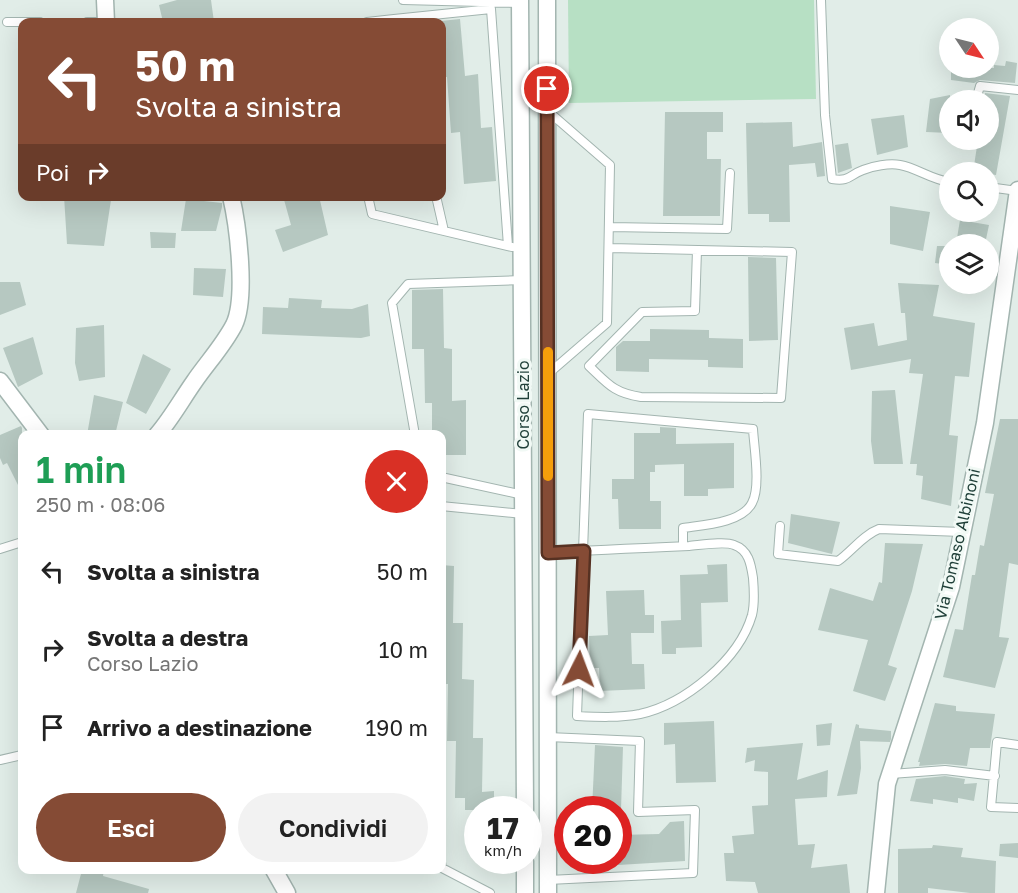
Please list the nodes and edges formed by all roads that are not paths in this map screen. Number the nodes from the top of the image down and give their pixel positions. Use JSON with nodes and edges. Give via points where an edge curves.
{"nodes":[{"id":1,"x":105,"y":0,"type":"edge"},
{"id":2,"x":403,"y":0,"type":"edge"},
{"id":3,"x":418,"y":0,"type":"edge"},
{"id":4,"x":547,"y":0,"type":"edge"},
{"id":5,"x":821,"y":0,"type":"edge"},
{"id":6,"x":498,"y":1,"type":"edge"},
{"id":7,"x":520,"y":2,"type":"edge"},
{"id":8,"x":106,"y":18,"type":"edge"},
{"id":9,"x":419,"y":18,"type":"edge"},
{"id":10,"x":7,"y":22,"type":"dead end"},
{"id":11,"x":18,"y":22,"type":"edge"},
{"id":12,"x":979,"y":90,"type":"edge"},
{"id":13,"x":1018,"y":90,"type":"edge"},
{"id":14,"x":547,"y":111,"type":"junction"},
{"id":15,"x":730,"y":173,"type":"dead end"},
{"id":16,"x":939,"y":178,"type":"edge"},
{"id":17,"x":999,"y":188,"type":"edge"},
{"id":18,"x":1018,"y":190,"type":"edge"},
{"id":19,"x":232,"y":201,"type":"edge"},
{"id":20,"x":369,"y":201,"type":"edge"},
{"id":21,"x":437,"y":201,"type":"edge"},
{"id":22,"x":610,"y":227,"type":"junction"},
{"id":23,"x":444,"y":231,"type":"junction"},
{"id":24,"x":515,"y":248,"type":"junction"},
{"id":25,"x":610,"y":248,"type":"junction"},
{"id":26,"x":697,"y":250,"type":"junction"},
{"id":27,"x":522,"y":280,"type":"junction"},
{"id":28,"x":548,"y":375,"type":"junction"},
{"id":29,"x":0,"y":381,"type":"edge"},
{"id":30,"x":37,"y":430,"type":"edge"},
{"id":31,"x":162,"y":430,"type":"edge"},
{"id":32,"x":414,"y":430,"type":"edge"},
{"id":33,"x":446,"y":478,"type":"edge"},
{"id":34,"x":523,"y":495,"type":"junction"},
{"id":35,"x":446,"y":506,"type":"edge"},
{"id":36,"x":523,"y":514,"type":"junction"},
{"id":37,"x":780,"y":526,"type":"dead end"},
{"id":38,"x":962,"y":532,"type":"junction"},
{"id":39,"x":18,"y":543,"type":"edge"},
{"id":40,"x":683,"y":546,"type":"junction"},
{"id":41,"x":0,"y":549,"type":"edge"},
{"id":42,"x":584,"y":551,"type":"junction"},
{"id":43,"x":548,"y":553,"type":"junction"},
{"id":44,"x":548,"y":737,"type":"junction"},
{"id":45,"x":1018,"y":745,"type":"edge"},
{"id":46,"x":18,"y":756,"type":"edge"},
{"id":47,"x":0,"y":760,"type":"edge"},
{"id":48,"x":890,"y":774,"type":"junction"},
{"id":49,"x":995,"y":776,"type":"junction"},
{"id":50,"x":525,"y":796,"type":"edge"},
{"id":51,"x":1018,"y":808,"type":"edge"},
{"id":52,"x":446,"y":870,"type":"edge"},
{"id":53,"x":276,"y":874,"type":"edge"},
{"id":54,"x":525,"y":874,"type":"edge"},
{"id":55,"x":548,"y":886,"type":"edge"},
{"id":56,"x":287,"y":893,"type":"edge"},
{"id":57,"x":489,"y":893,"type":"edge"},
{"id":58,"x":525,"y":893,"type":"edge"},
{"id":59,"x":876,"y":893,"type":"edge"}],
"edges":[{"from":1,"to":8,"type":"street"},
{"from":2,"to":3,"type":"lane"},
{"from":3,"to":6,"type":"lane"},
{"from":4,"to":14,"type":"street","name":"Corso Lazio"},
{"from":5,"to":16,"type":"lane","via":[[825,115],[832,179],[843,181],[860,170],[900,165]]},
{"from":6,"to":7,"type":"lane"},
{"from":7,"to":24,"type":"street","name":"Corso Lazio"},
{"from":9,"to":24,"type":"lane","via":[[491,9]]},
{"from":10,"to":11,"type":"lane"},
{"from":12,"to":13,"type":"lane","via":[[980,86]]},
{"from":14,"to":22,"type":"lane","via":[[610,165]]},
{"from":14,"to":28,"type":"street","name":"Corso Lazio"},
{"from":15,"to":22,"type":"lane","via":[[727,229]]},
{"from":17,"to":18,"type":"lane"},
{"from":18,"to":38,"type":"street","name":"Via Tomaso Albinoni","via":[[985,423]]},
{"from":19,"to":31,"type":"street","via":[[240,260],[235,322]]},
{"from":20,"to":23,"type":"lane","via":[[372,214]]},
{"from":21,"to":23,"type":"lane"},
{"from":22,"to":25,"type":"lane"},
{"from":23,"to":24,"type":"lane"},
{"from":24,"to":27,"type":"street","name":"Corso Lazio"},
{"from":25,"to":26,"type":"lane"},
{"from":25,"to":28,"type":"lane","via":[[607,323]]},
{"from":26,"to":26,"type":"lane","via":[[792,252],[781,398],[627,395],[615,390],[590,366],[642,312],[695,311]]},
{"from":27,"to":32,"type":"lane","via":[[408,284],[392,303]]},
{"from":27,"to":34,"type":"street","name":"Corso Lazio"},
{"from":28,"to":43,"type":"street","name":"Corso Lazio"},
{"from":29,"to":30,"type":"street"},
{"from":33,"to":34,"type":"lane"},
{"from":34,"to":36,"type":"street","name":"Corso Lazio"},
{"from":35,"to":36,"type":"lane"},
{"from":36,"to":50,"type":"street","name":"Corso Lazio"},
{"from":37,"to":38,"type":"lane","via":[[778,554],[838,561],[879,529]]},
{"from":38,"to":48,"type":"street","name":"Via Tomaso Albinoni","via":[[951,587]]},
{"from":39,"to":41,"type":"lane"},
{"from":40,"to":42,"type":"lane"},
{"from":40,"to":42,"type":"lane","via":[[683,528],[732,518],[752,504],[756,490],[753,429],[588,414]]},
{"from":40,"to":42,"type":"lane","via":[[732,544],[744,550],[754,591],[752,614],[728,660],[693,689],[664,706],[614,718],[577,716]]},
{"from":42,"to":43,"type":"lane"},
{"from":43,"to":44,"type":"street","name":"Corso Lazio"},
{"from":44,"to":55,"type":"street","name":"Corso Lazio"},
{"from":44,"to":55,"type":"lane","via":[[640,741],[638,812],[695,810],[693,873]]},
{"from":45,"to":49,"type":"lane","via":[[997,742]]},
{"from":46,"to":47,"type":"lane"},
{"from":48,"to":49,"type":"lane","via":[[945,770]]},
{"from":48,"to":59,"type":"street","name":"Via Tomaso Albinoni"},
{"from":49,"to":51,"type":"lane","via":[[992,807]]},
{"from":52,"to":57,"type":"lane"},
{"from":53,"to":56,"type":"street"},
{"from":54,"to":58,"type":"street"}]}
